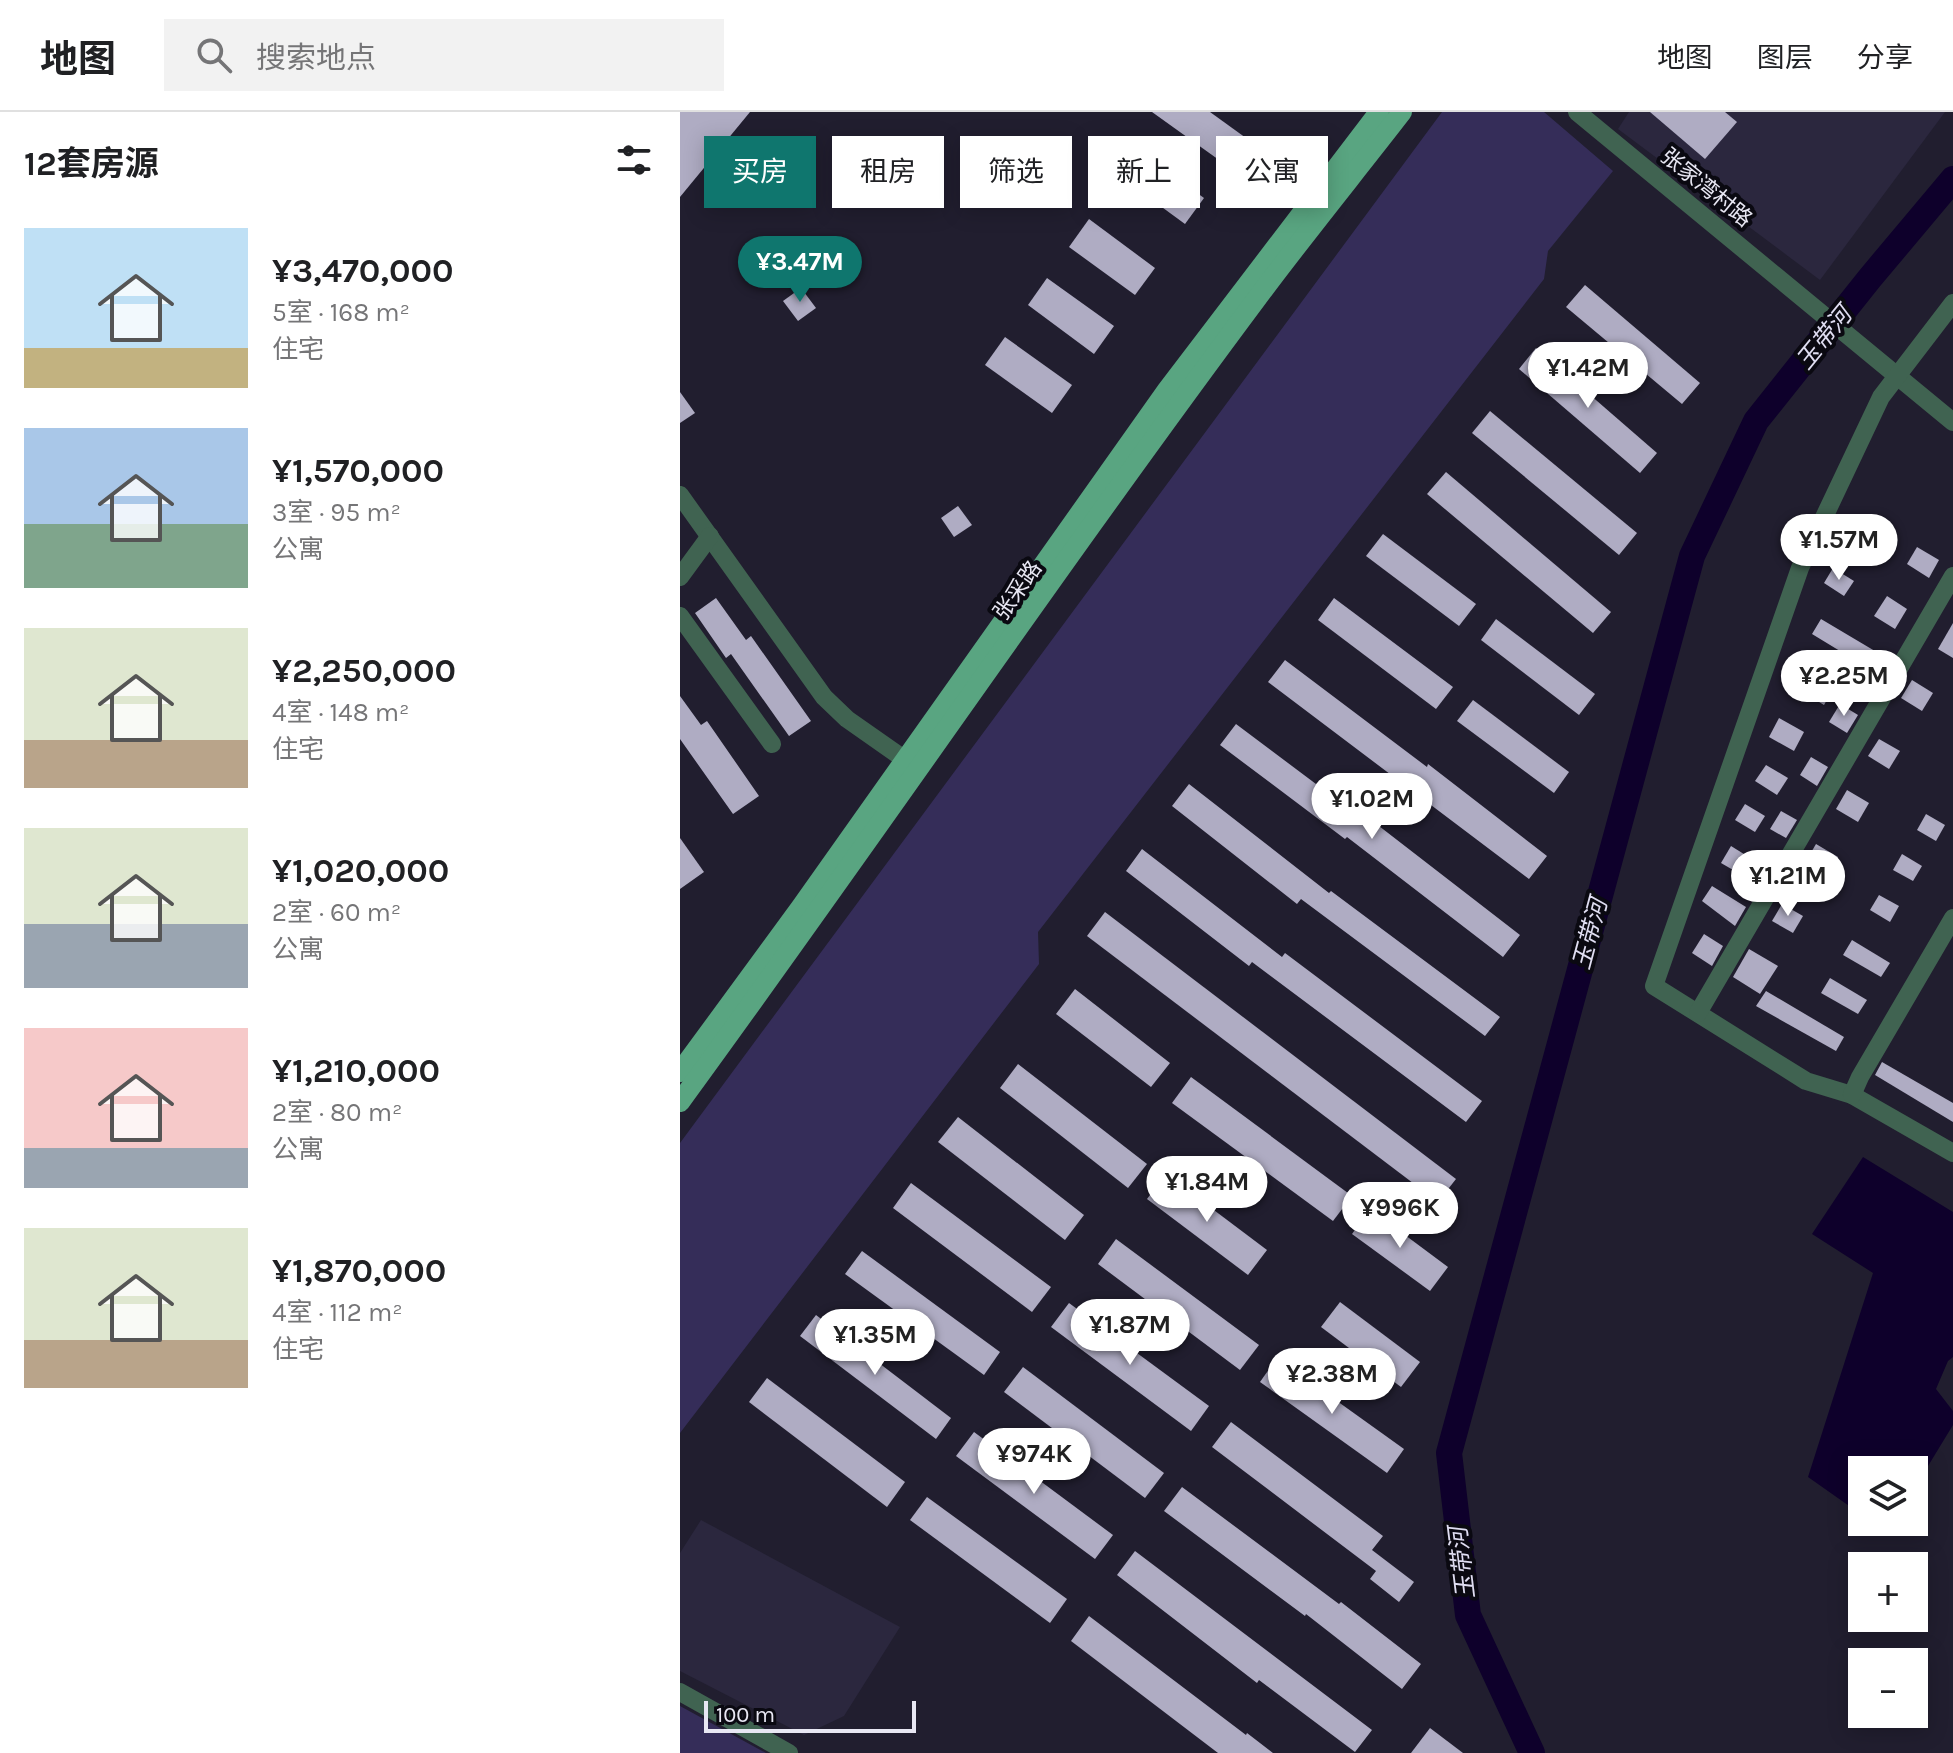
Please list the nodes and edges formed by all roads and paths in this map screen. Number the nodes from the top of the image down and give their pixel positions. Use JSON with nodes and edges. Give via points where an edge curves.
{"nodes":[{"id":1,"x":1379,"y":112,"type":"edge"},
{"id":2,"x":1402,"y":112,"type":"edge"},
{"id":3,"x":1577,"y":112,"type":"edge"},
{"id":4,"x":1953,"y":303,"type":"edge"},
{"id":5,"x":1896,"y":374,"type":"junction"},
{"id":6,"x":1953,"y":422,"type":"edge"},
{"id":7,"x":680,"y":495,"type":"edge"},
{"id":8,"x":710,"y":536,"type":"junction"},
{"id":9,"x":1953,"y":576,"type":"edge"},
{"id":10,"x":680,"y":577,"type":"edge"},
{"id":11,"x":680,"y":616,"type":"edge"},
{"id":12,"x":772,"y":744,"type":"dead end"},
{"id":13,"x":912,"y":764,"type":"junction"},
{"id":14,"x":1953,"y":918,"type":"edge"},
{"id":15,"x":1698,"y":1013,"type":"junction"},
{"id":16,"x":680,"y":1072,"type":"edge"},
{"id":17,"x":1852,"y":1095,"type":"junction"},
{"id":18,"x":680,"y":1102,"type":"edge"},
{"id":19,"x":1953,"y":1153,"type":"edge"},
{"id":20,"x":680,"y":1692,"type":"edge"},
{"id":21,"x":789,"y":1753,"type":"edge"}],
"edges":[{"from":1,"to":13,"type":"main road","name":"张采路","via":[[1167,390]]},
{"from":2,"to":13,"type":"main road","name":"张采路"},
{"from":3,"to":5,"type":"street","name":"张家湾村路"},
{"from":4,"to":5,"type":"street"},
{"from":5,"to":6,"type":"street","name":"张家湾村路"},
{"from":5,"to":15,"type":"street","via":[[1800,568],[1654,986]]},
{"from":7,"to":8,"type":"street"},
{"from":8,"to":10,"type":"street"},
{"from":8,"to":13,"type":"street","via":[[824,697]]},
{"from":9,"to":15,"type":"street"},
{"from":11,"to":12,"type":"street"},
{"from":13,"to":16,"type":"main road","name":"张采路"},
{"from":13,"to":18,"type":"main road","name":"张采路","via":[[815,917]]},
{"from":14,"to":17,"type":"street"},
{"from":15,"to":17,"type":"street","via":[[1806,1081]]},
{"from":17,"to":19,"type":"street"},
{"from":20,"to":21,"type":"street"}]}
